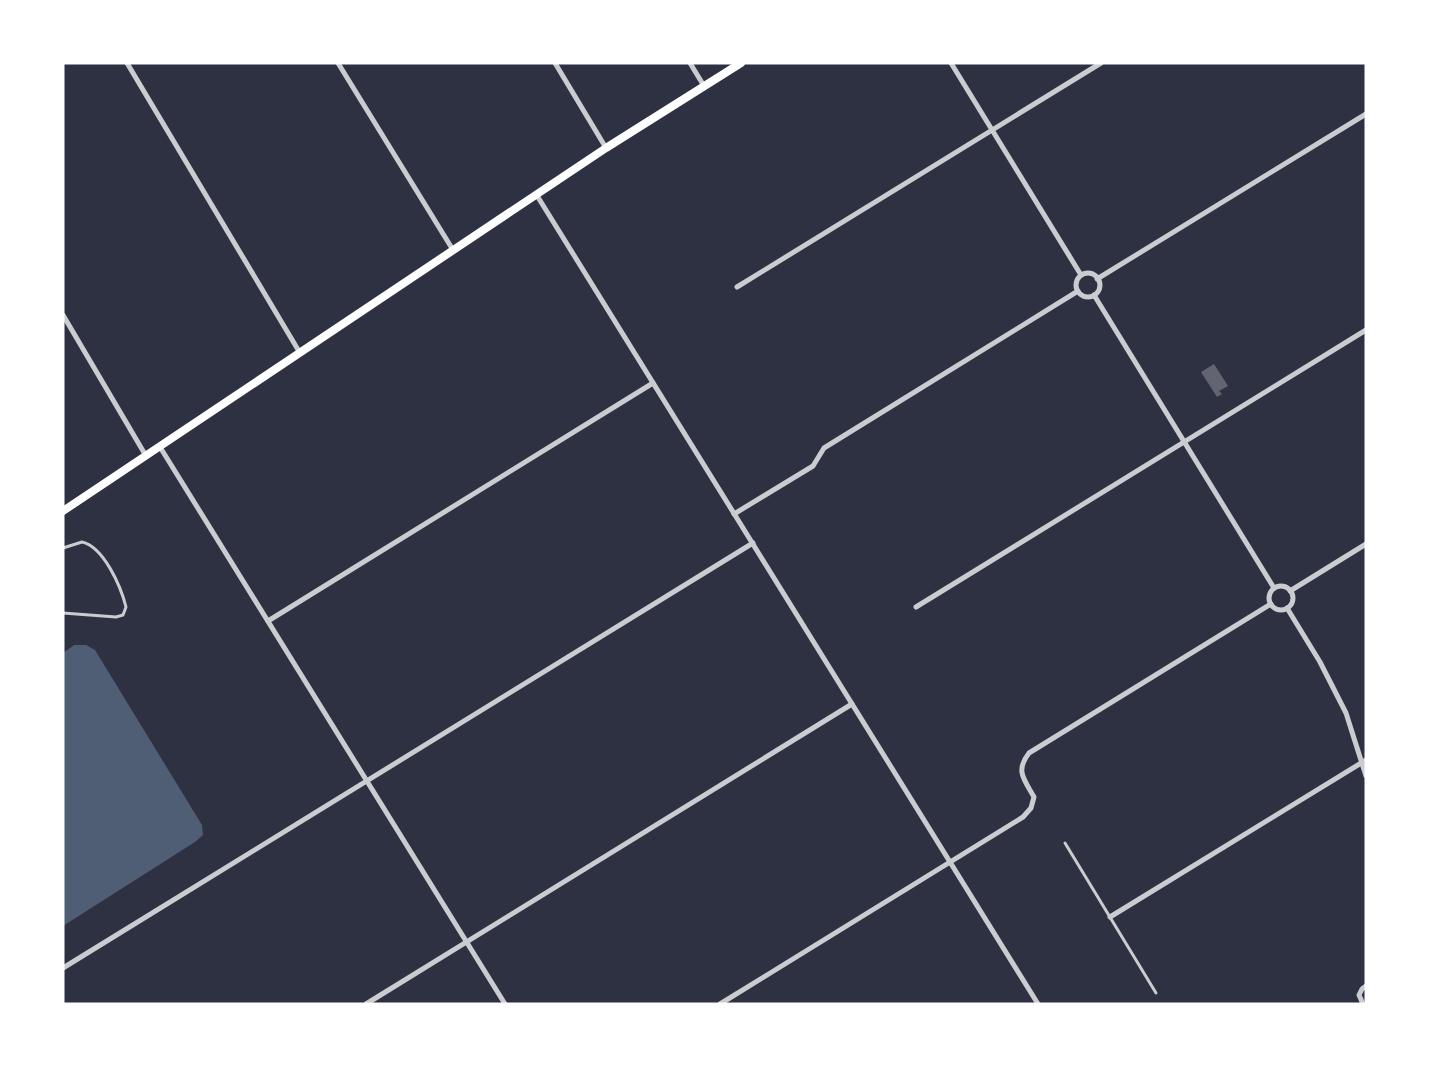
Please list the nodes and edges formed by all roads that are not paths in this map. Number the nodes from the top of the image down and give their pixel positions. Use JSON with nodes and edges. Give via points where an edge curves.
{"nodes":[{"id":1,"x":127,"y":63,"type":"edge"},
{"id":2,"x":338,"y":63,"type":"edge"},
{"id":3,"x":555,"y":63,"type":"edge"},
{"id":4,"x":690,"y":63,"type":"edge"},
{"id":5,"x":741,"y":63,"type":"edge"},
{"id":6,"x":951,"y":63,"type":"edge"},
{"id":7,"x":1101,"y":63,"type":"edge"},
{"id":8,"x":704,"y":86,"type":"junction"},
{"id":9,"x":1366,"y":114,"type":"edge"},
{"id":10,"x":993,"y":130,"type":"junction"},
{"id":11,"x":606,"y":148,"type":"junction"},
{"id":12,"x":536,"y":194,"type":"junction"},
{"id":13,"x":453,"y":250,"type":"junction"},
{"id":14,"x":1081,"y":275,"type":"junction"},
{"id":15,"x":1097,"y":279,"type":"junction"},
{"id":16,"x":737,"y":287,"type":"dead end"},
{"id":17,"x":1078,"y":291,"type":"junction"},
{"id":18,"x":1094,"y":295,"type":"junction"},
{"id":19,"x":63,"y":315,"type":"edge"},
{"id":20,"x":1366,"y":330,"type":"edge"},
{"id":21,"x":300,"y":353,"type":"junction"},
{"id":22,"x":653,"y":383,"type":"junction"},
{"id":23,"x":1185,"y":442,"type":"junction"},
{"id":24,"x":160,"y":447,"type":"junction"},
{"id":25,"x":146,"y":456,"type":"junction"},
{"id":26,"x":63,"y":511,"type":"edge"},
{"id":27,"x":734,"y":514,"type":"junction"},
{"id":28,"x":753,"y":543,"type":"junction"},
{"id":29,"x":1366,"y":544,"type":"edge"},
{"id":30,"x":63,"y":548,"type":"edge"},
{"id":31,"x":1274,"y":588,"type":"junction"},
{"id":32,"x":1290,"y":591,"type":"junction"},
{"id":33,"x":1271,"y":604,"type":"junction"},
{"id":34,"x":916,"y":607,"type":"dead end"},
{"id":35,"x":1287,"y":608,"type":"junction"},
{"id":36,"x":63,"y":613,"type":"edge"},
{"id":37,"x":268,"y":621,"type":"junction"},
{"id":38,"x":852,"y":704,"type":"junction"},
{"id":39,"x":1364,"y":762,"type":"edge"},
{"id":40,"x":1366,"y":776,"type":"edge"},
{"id":41,"x":367,"y":781,"type":"junction"},
{"id":42,"x":1065,"y":843,"type":"dead end"},
{"id":43,"x":950,"y":861,"type":"junction"},
{"id":44,"x":1110,"y":917,"type":"junction"},
{"id":45,"x":466,"y":942,"type":"junction"},
{"id":46,"x":63,"y":968,"type":"edge"},
{"id":47,"x":1366,"y":986,"type":"edge"},
{"id":48,"x":1156,"y":993,"type":"dead end"},
{"id":49,"x":366,"y":1004,"type":"edge"},
{"id":50,"x":505,"y":1004,"type":"edge"},
{"id":51,"x":720,"y":1004,"type":"edge"},
{"id":52,"x":1038,"y":1004,"type":"edge"},
{"id":53,"x":1363,"y":1004,"type":"edge"}],
"edges":[{"from":1,"to":21,"type":"street"},
{"from":2,"to":13,"type":"street"},
{"from":3,"to":11,"type":"street"},
{"from":4,"to":8,"type":"street"},
{"from":5,"to":8,"type":"main road"},
{"from":6,"to":10,"type":"street"},
{"from":7,"to":10,"type":"street"},
{"from":8,"to":11,"type":"main road"},
{"from":9,"to":15,"type":"street"},
{"from":10,"to":14,"type":"street"},
{"from":10,"to":16,"type":"street"},
{"from":11,"to":12,"type":"main road"},
{"from":12,"to":13,"type":"main road"},
{"from":12,"to":22,"type":"street"},
{"from":13,"to":21,"type":"main road"},
{"from":14,"to":15,"type":"street","via":[[1088,273]]},
{"from":14,"to":17,"type":"street"},
{"from":15,"to":18,"type":"street","via":[[1099,286]]},
{"from":17,"to":18,"type":"street","via":[[1086,297]]},
{"from":17,"to":27,"type":"street","via":[[824,448],[813,466]]},
{"from":18,"to":23,"type":"street"},
{"from":19,"to":25,"type":"street"},
{"from":20,"to":23,"type":"street"},
{"from":21,"to":24,"type":"main road"},
{"from":22,"to":27,"type":"street"},
{"from":22,"to":37,"type":"street"},
{"from":23,"to":31,"type":"street"},
{"from":23,"to":34,"type":"street"},
{"from":24,"to":25,"type":"main road"},
{"from":24,"to":37,"type":"street"},
{"from":25,"to":26,"type":"main road"},
{"from":27,"to":28,"type":"street"},
{"from":28,"to":38,"type":"street"},
{"from":28,"to":41,"type":"street"},
{"from":29,"to":32,"type":"street"},
{"from":30,"to":36,"type":"lane","via":[[82,542],[95,549],[109,567],[126,607],[124,614],[116,617]]},
{"from":31,"to":32,"type":"street","via":[[1285,587]]},
{"from":31,"to":33,"type":"street"},
{"from":32,"to":35,"type":"street","via":[[1292,602]]},
{"from":33,"to":35,"type":"street","via":[[1279,610]]},
{"from":33,"to":43,"type":"street","via":[[1029,753],[1022,763],[1021,775],[1034,797],[1031,808],[1023,817]]},
{"from":35,"to":39,"type":"street","via":[[1346,713]]},
{"from":37,"to":41,"type":"street"},
{"from":38,"to":43,"type":"street"},
{"from":38,"to":45,"type":"street"},
{"from":39,"to":40,"type":"street"},
{"from":39,"to":44,"type":"street"},
{"from":41,"to":45,"type":"street"},
{"from":41,"to":46,"type":"street"},
{"from":42,"to":44,"type":"lane"},
{"from":43,"to":51,"type":"street"},
{"from":43,"to":52,"type":"street"},
{"from":44,"to":48,"type":"lane"},
{"from":45,"to":49,"type":"street"},
{"from":45,"to":50,"type":"street"},
{"from":47,"to":53,"type":"street","via":[[1359,995]]}]}
